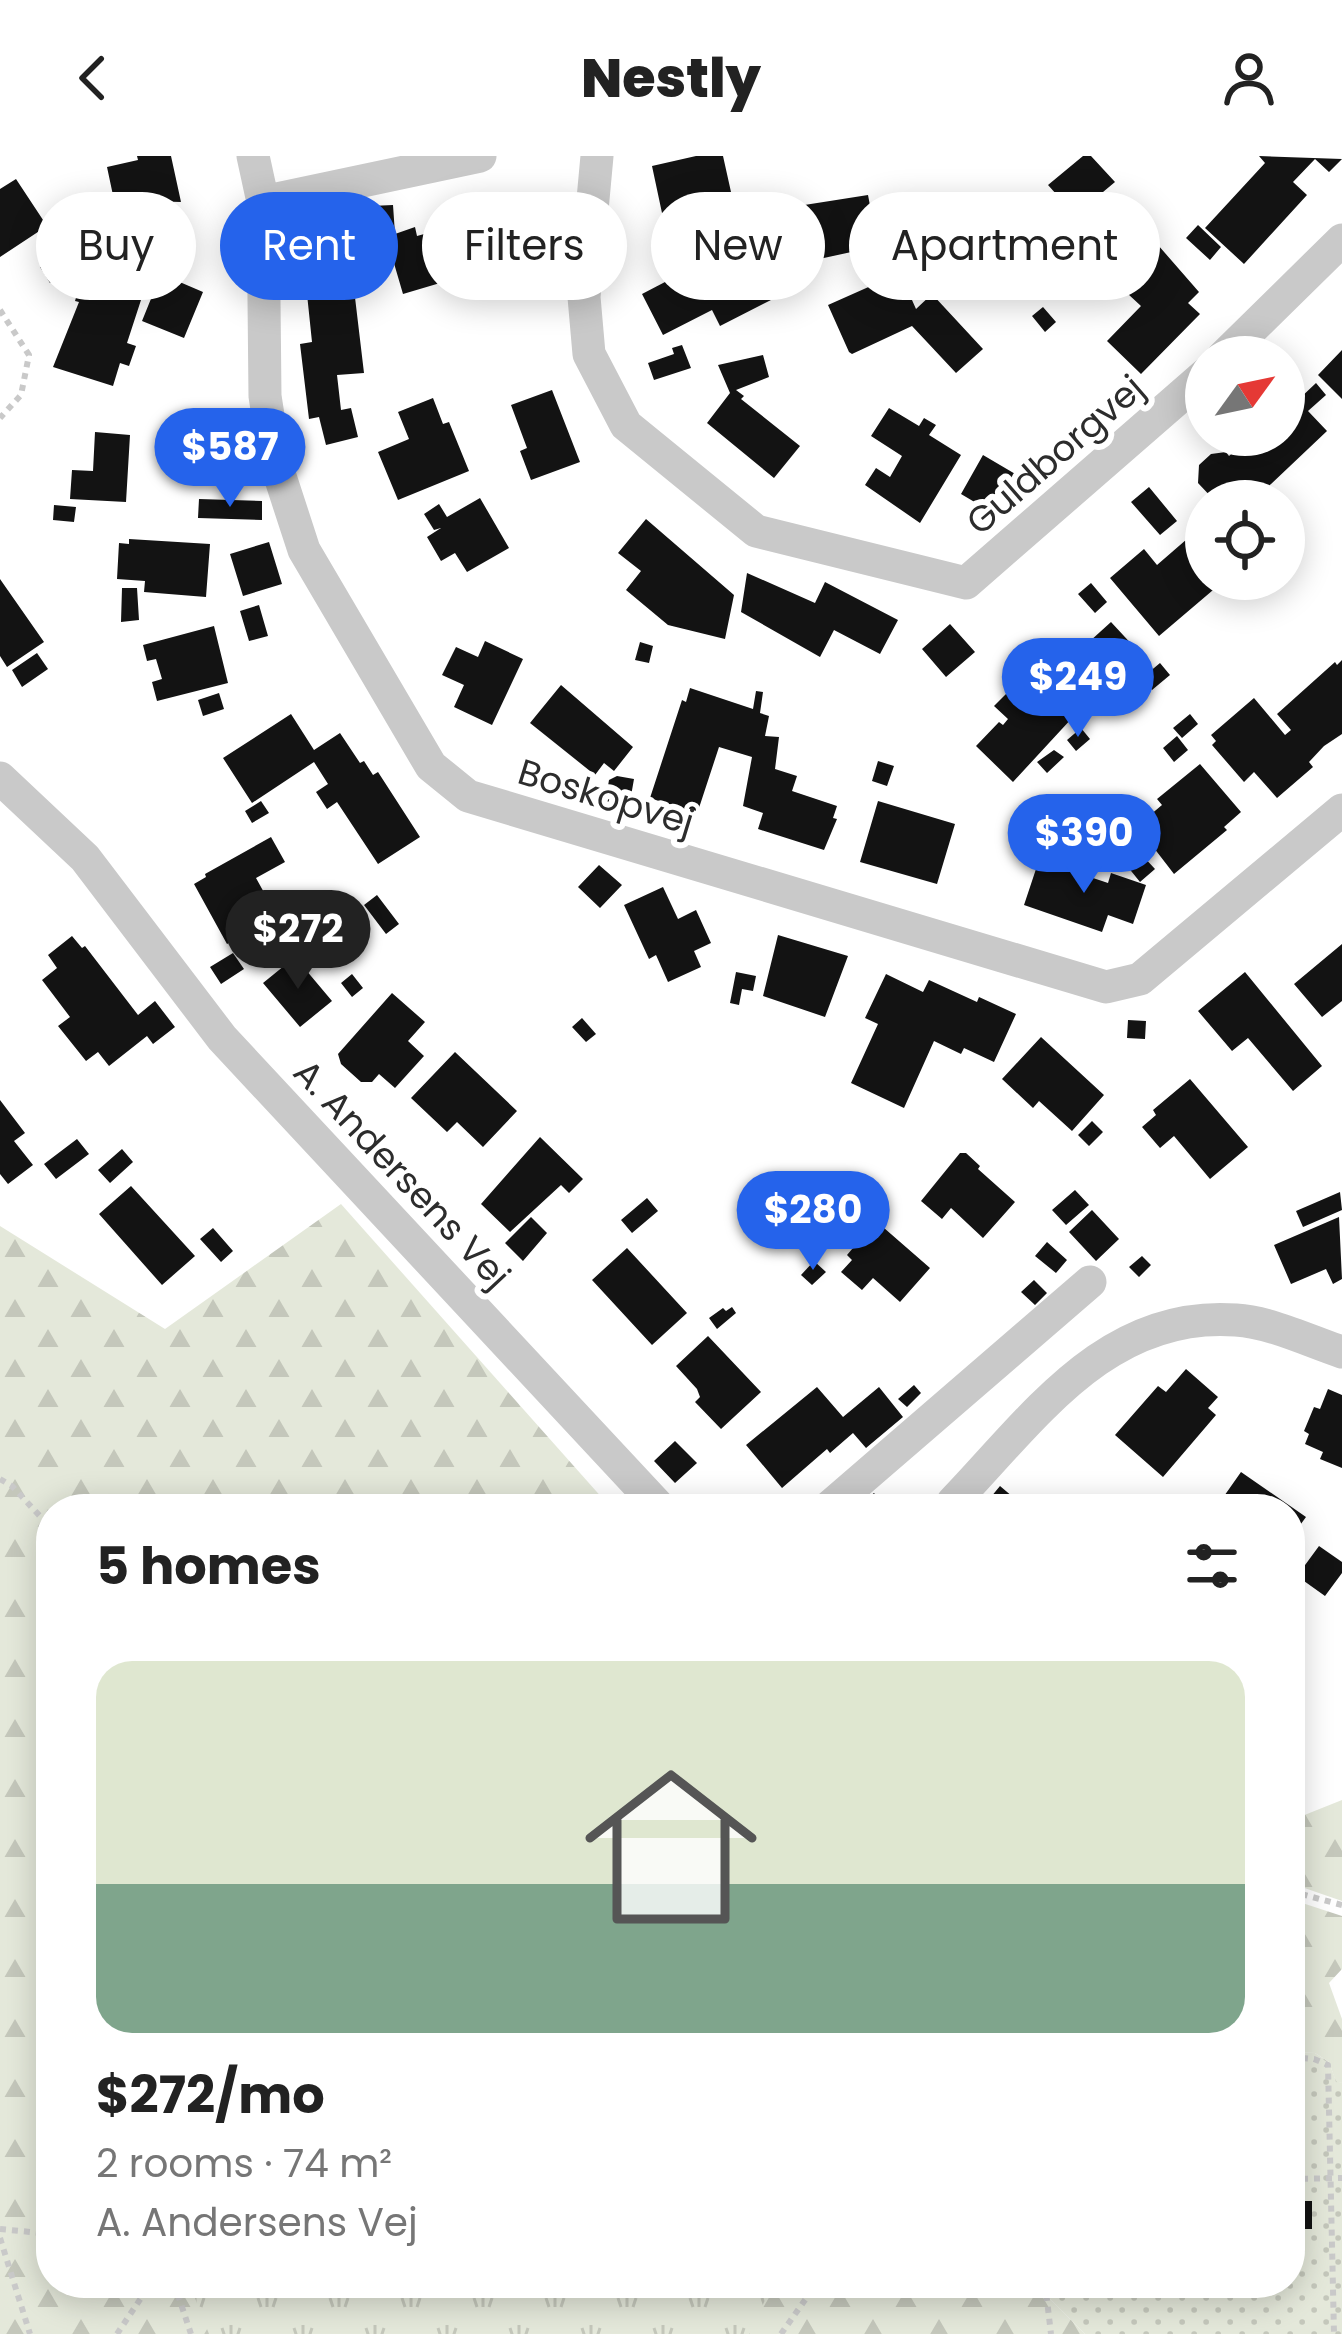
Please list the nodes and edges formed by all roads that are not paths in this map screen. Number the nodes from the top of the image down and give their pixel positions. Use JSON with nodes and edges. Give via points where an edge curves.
{"nodes":[{"id":1,"x":253,"y":156,"type":"edge"},
{"id":2,"x":480,"y":156,"type":"edge"},
{"id":3,"x":597,"y":156,"type":"edge"},
{"id":4,"x":261,"y":192,"type":"edge"},
{"id":5,"x":310,"y":192,"type":"edge"},
{"id":6,"x":1342,"y":240,"type":"edge"},
{"id":7,"x":264,"y":300,"type":"edge"},
{"id":8,"x":1244,"y":336,"type":"edge"},
{"id":9,"x":1185,"y":392,"type":"edge"},
{"id":10,"x":0,"y":778,"type":"edge"},
{"id":11,"x":1342,"y":810,"type":"edge"},
{"id":12,"x":1090,"y":1282,"type":"dead end"},
{"id":13,"x":1342,"y":1352,"type":"edge"},
{"id":14,"x":648,"y":1494,"type":"edge"},
{"id":15,"x":844,"y":1494,"type":"edge"},
{"id":16,"x":960,"y":1494,"type":"edge"}],
"edges":[{"from":1,"to":4,"type":"street","name":"Boskopvej"},
{"from":2,"to":5,"type":"street"},
{"from":3,"to":9,"type":"street","name":"Guldborgvej","via":[[584,297],[589,354],[626,425],[756,531],[966,583]]},
{"from":6,"to":8,"type":"street"},
{"from":7,"to":11,"type":"street","name":"Boskopvej","via":[[275,461],[304,550],[431,766],[468,796],[1106,987],[1140,979]]},
{"from":10,"to":14,"type":"street","name":"A. Andersens Vej","via":[[85,858],[222,1038]]},
{"from":12,"to":15,"type":"street"},
{"from":13,"to":16,"type":"street","via":[[1239,1320],[1182,1322],[1125,1339],[1078,1371]]}]}
